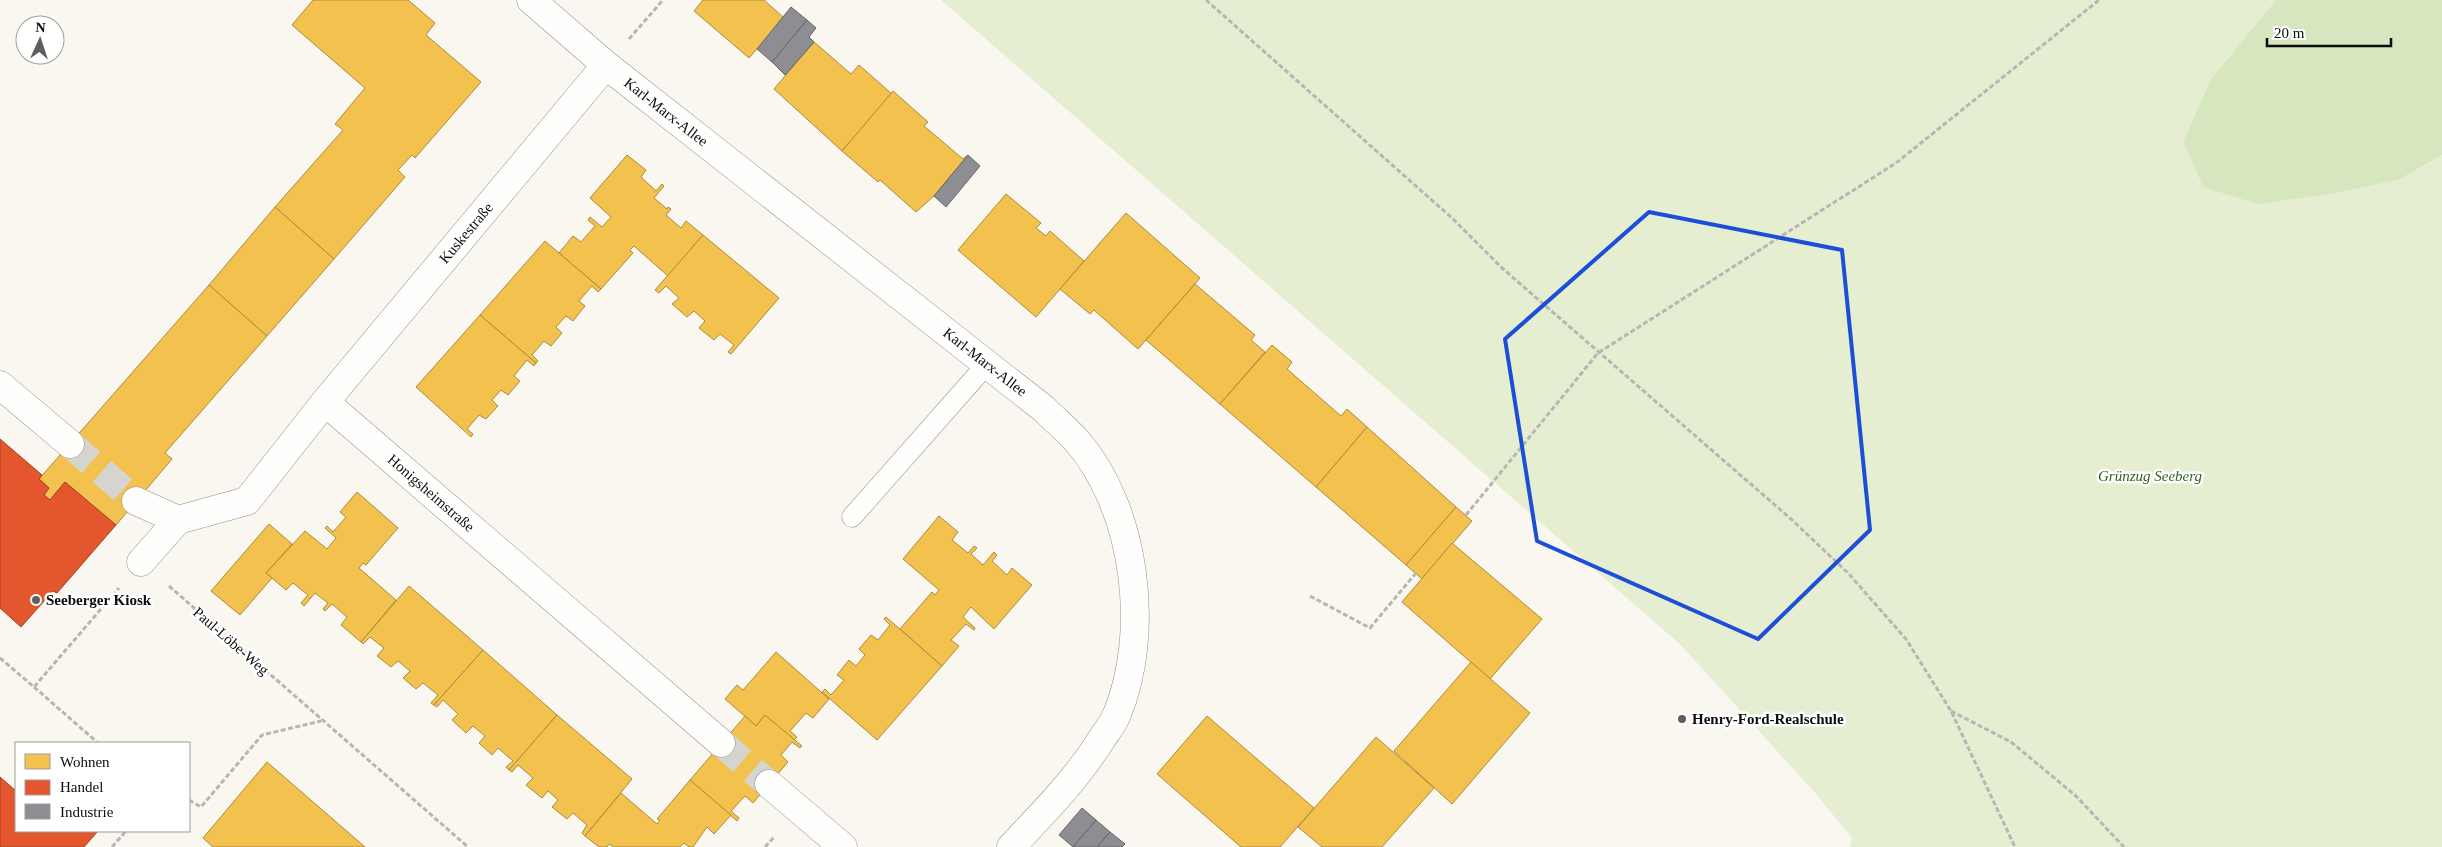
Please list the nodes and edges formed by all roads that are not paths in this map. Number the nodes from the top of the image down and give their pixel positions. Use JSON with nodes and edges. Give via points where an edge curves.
{"nodes":[{"id":1,"x":531,"y":0,"type":"edge"},
{"id":2,"x":606,"y":65,"type":"junction"},
{"id":3,"x":988,"y":364,"type":"junction"},
{"id":4,"x":0,"y":385,"type":"edge"},
{"id":5,"x":325,"y":402,"type":"junction"},
{"id":6,"x":70,"y":444,"type":"tunnel mouth"},
{"id":7,"x":136,"y":501,"type":"tunnel mouth"},
{"id":8,"x":852,"y":517,"type":"dead end"},
{"id":9,"x":178,"y":520,"type":"junction"},
{"id":10,"x":141,"y":562,"type":"road end"},
{"id":11,"x":721,"y":743,"type":"tunnel mouth"},
{"id":12,"x":769,"y":784,"type":"tunnel mouth"},
{"id":13,"x":843,"y":847,"type":"edge"},
{"id":14,"x":1011,"y":847,"type":"edge"}],
"edges":[{"from":1,"to":2,"type":"street","name":"Karl-Marx-Allee"},
{"from":2,"to":3,"type":"street","name":"Karl-Marx-Allee"},
{"from":2,"to":5,"type":"street","name":"Kuskestraße"},
{"from":3,"to":8,"type":"lane"},
{"from":3,"to":14,"type":"street","name":"Karl-Marx-Allee","via":[[1044,409],[1077,442],[1099,474],[1127,542],[1136,608],[1133,658],[1117,715],[1086,764]]},
{"from":4,"to":6,"type":"street"},
{"from":5,"to":9,"type":"street","via":[[247,501]]},
{"from":5,"to":11,"type":"street","name":"Honigsheimstraße"},
{"from":7,"to":9,"type":"street"},
{"from":9,"to":10,"type":"street"},
{"from":12,"to":13,"type":"street"}]}
